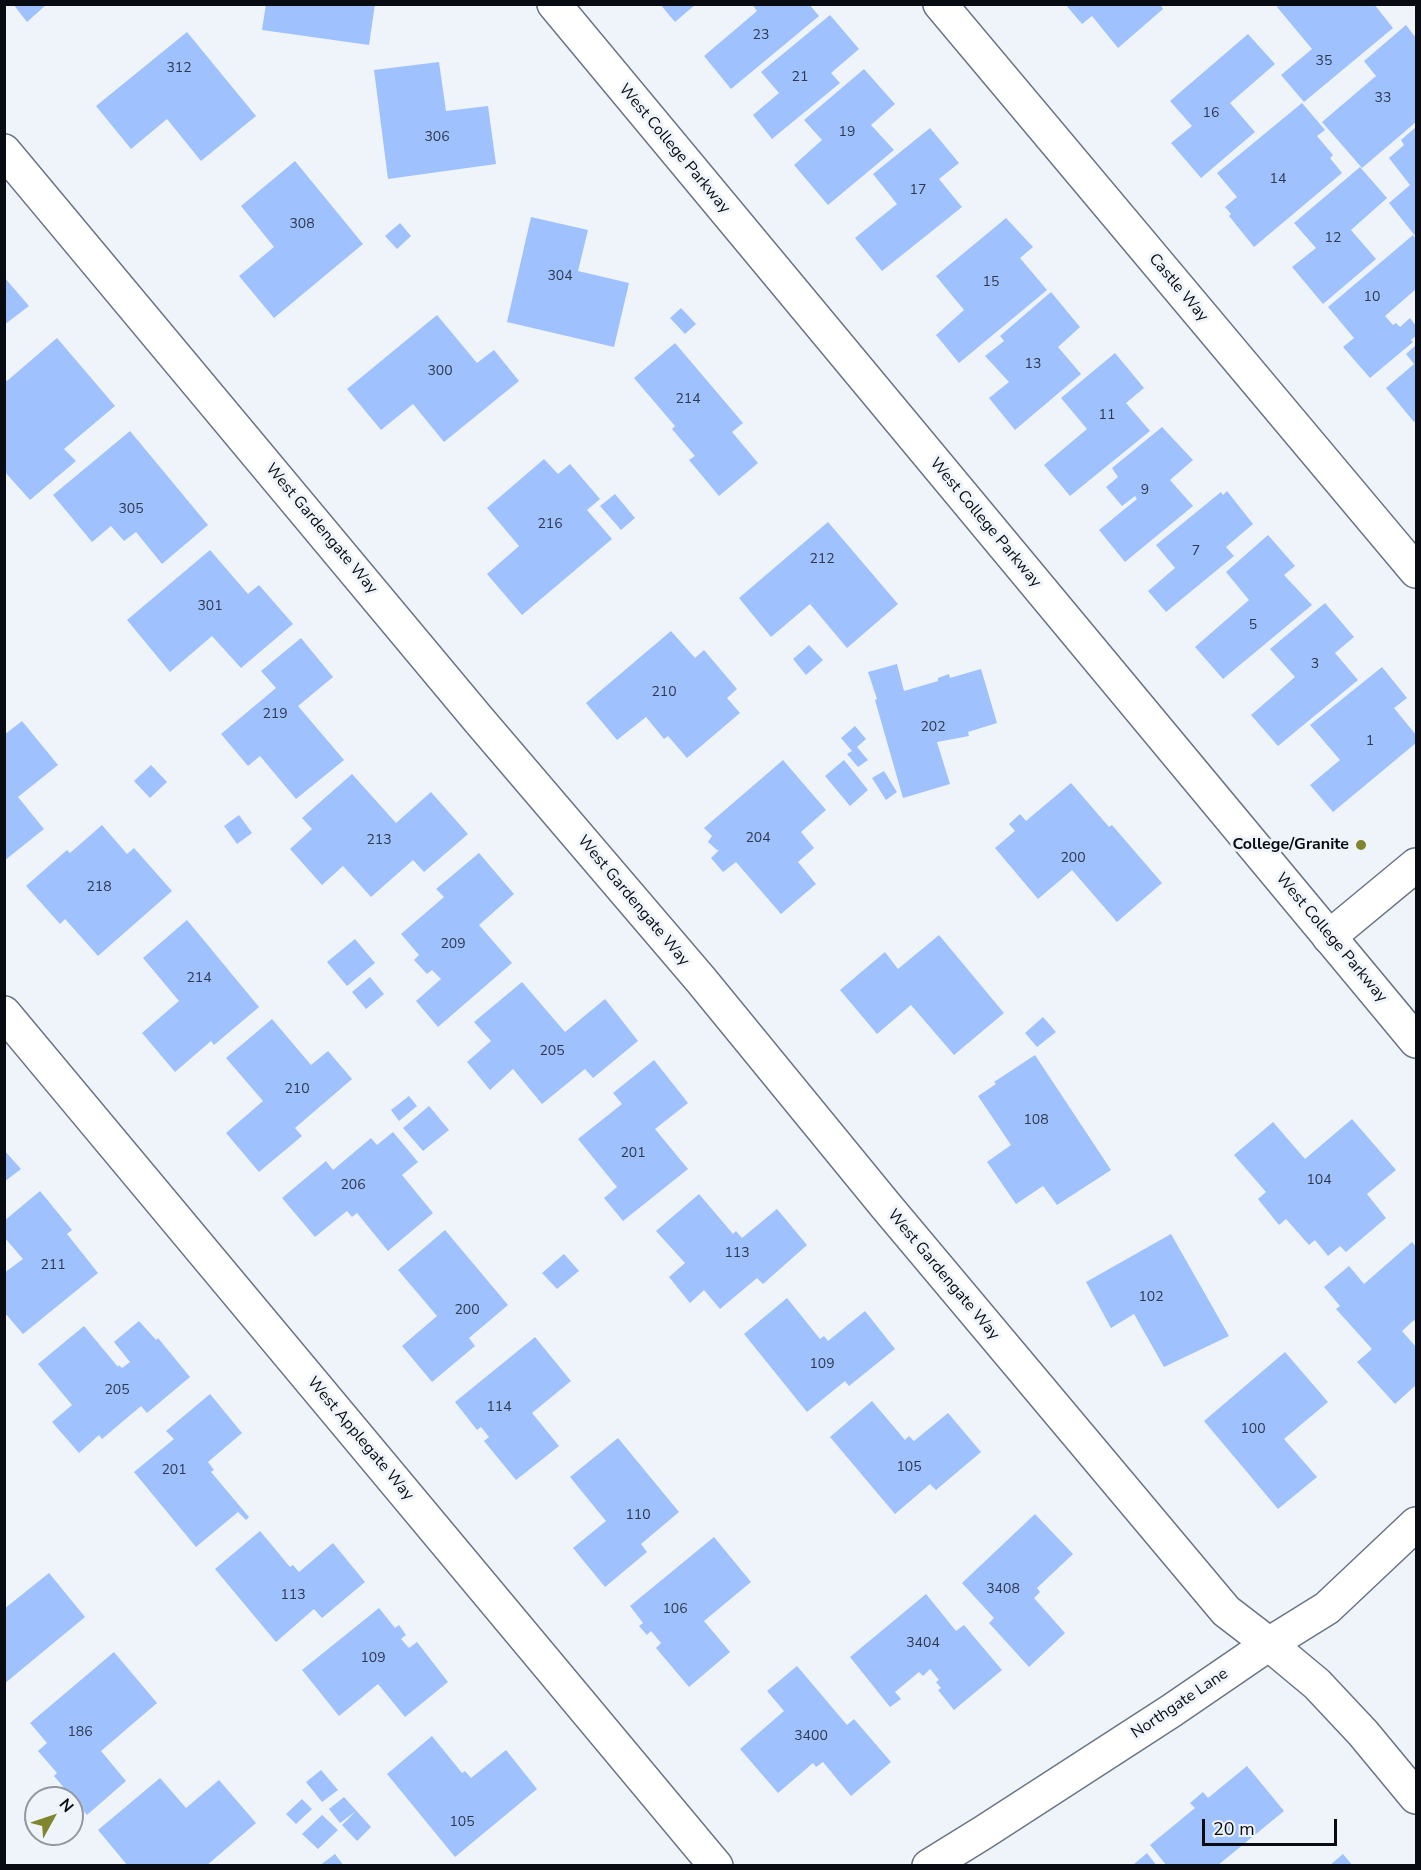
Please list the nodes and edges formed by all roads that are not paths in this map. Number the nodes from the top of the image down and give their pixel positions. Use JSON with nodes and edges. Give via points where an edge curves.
{"nodes":[{"id":1,"x":554,"y":4,"type":"edge"},
{"id":2,"x":940,"y":4,"type":"edge"},
{"id":3,"x":4,"y":151,"type":"edge"},
{"id":4,"x":1416,"y":571,"type":"edge"},
{"id":5,"x":1416,"y":865,"type":"edge"},
{"id":6,"x":1329,"y":937,"type":"junction"},
{"id":7,"x":4,"y":1013,"type":"edge"},
{"id":8,"x":1416,"y":1041,"type":"edge"},
{"id":9,"x":1416,"y":1524,"type":"edge"},
{"id":10,"x":1269,"y":1644,"type":"junction"},
{"id":11,"x":1416,"y":1797,"type":"edge"},
{"id":12,"x":716,"y":1866,"type":"edge"},
{"id":13,"x":929,"y":1866,"type":"edge"}],
"edges":[{"from":1,"to":6,"type":"street","name":"West College Parkway"},
{"from":2,"to":4,"type":"street","name":"Castle Way"},
{"from":3,"to":10,"type":"street","name":"West Gardengate Way","via":[[1226,1611]]},
{"from":5,"to":6,"type":"street"},
{"from":6,"to":8,"type":"street","name":"West College Parkway"},
{"from":7,"to":12,"type":"street","name":"West Applegate Way"},
{"from":9,"to":10,"type":"street","name":"Northgate Lane","via":[[1327,1608]]},
{"from":10,"to":11,"type":"street","name":"West Gardengate Way","via":[[1317,1684]]},
{"from":10,"to":13,"type":"street","name":"Northgate Lane"}]}
